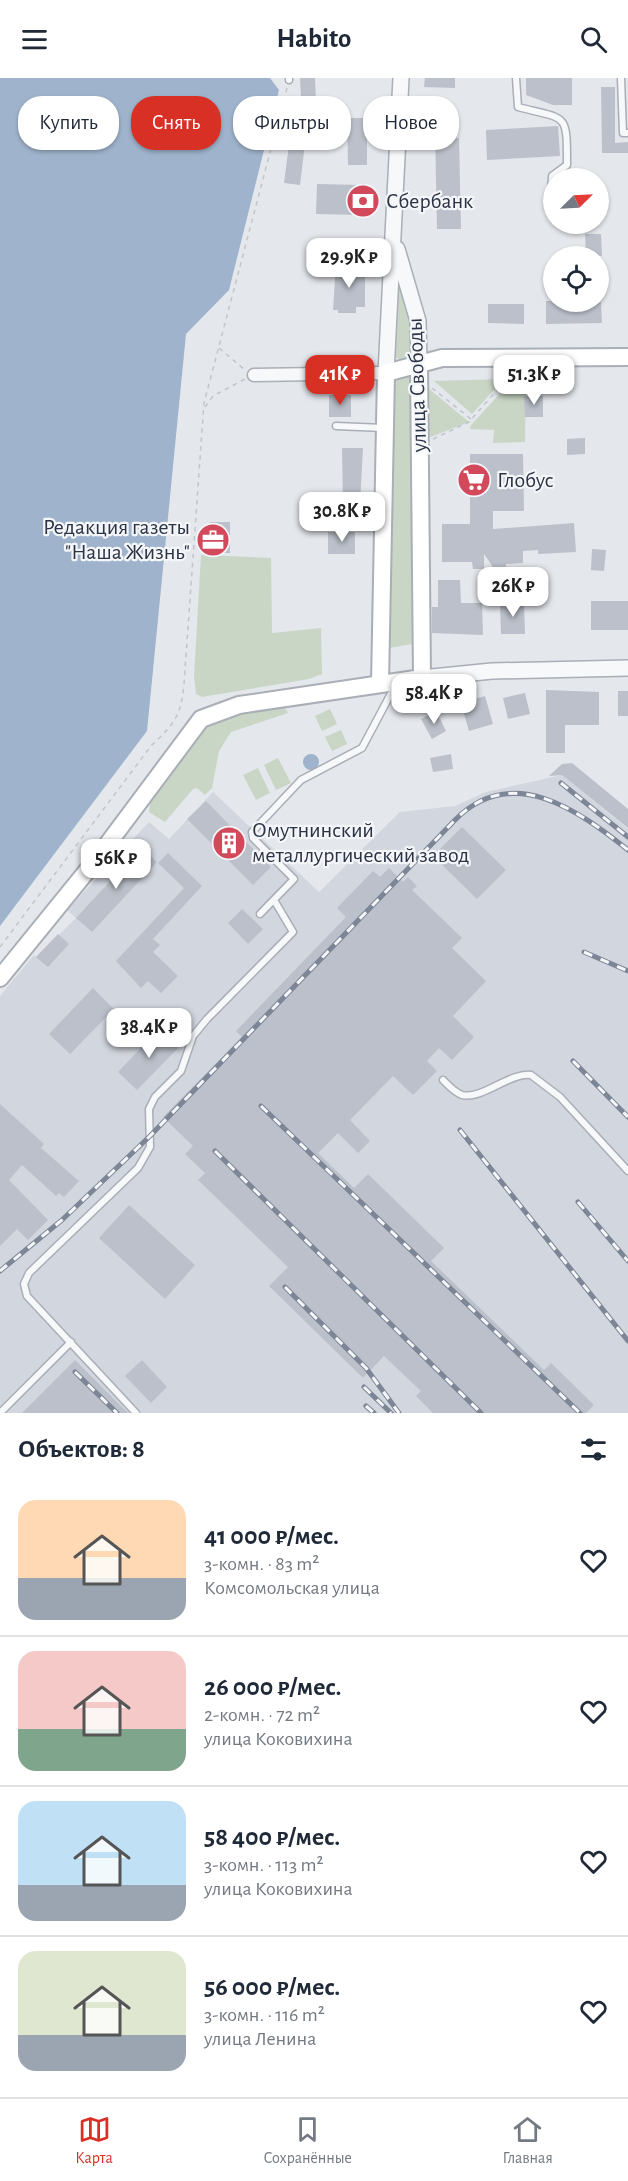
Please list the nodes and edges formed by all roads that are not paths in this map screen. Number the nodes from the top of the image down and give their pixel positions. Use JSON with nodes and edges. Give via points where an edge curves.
{"nodes":[{"id":1,"x":401,"y":78,"type":"edge"},
{"id":2,"x":516,"y":78,"type":"edge"},
{"id":3,"x":621,"y":78,"type":"edge"},
{"id":4,"x":628,"y":133,"type":"edge"},
{"id":5,"x":563,"y":168,"type":"edge"},
{"id":6,"x":393,"y":240,"type":"junction"},
{"id":7,"x":628,"y":357,"type":"edge"},
{"id":8,"x":418,"y":370,"type":"junction"},
{"id":9,"x":386,"y":373,"type":"junction"},
{"id":10,"x":254,"y":375,"type":"road end"},
{"id":11,"x":336,"y":426,"type":"dead end"},
{"id":12,"x":385,"y":428,"type":"junction"},
{"id":13,"x":628,"y":668,"type":"edge"},
{"id":14,"x":423,"y":678,"type":"junction"},
{"id":15,"x":388,"y":683,"type":"junction"},
{"id":16,"x":274,"y":900,"type":"junction"},
{"id":17,"x":261,"y":914,"type":"dead end"},
{"id":18,"x":0,"y":978,"type":"edge"},
{"id":19,"x":443,"y":1080,"type":"dead end"},
{"id":20,"x":628,"y":1171,"type":"edge"},
{"id":21,"x":71,"y":1342,"type":"junction"},
{"id":22,"x":0,"y":1413,"type":"edge"},
{"id":23,"x":136,"y":1413,"type":"edge"}],
"edges":[{"from":1,"to":6,"type":"street","name":"улица Свободы"},
{"from":2,"to":5,"type":"lane","via":[[518,107],[560,118],[567,127],[567,165]]},
{"from":3,"to":4,"type":"lane","via":[[623,134]]},
{"from":6,"to":8,"type":"street","name":"улица Свободы","via":[[418,321]]},
{"from":6,"to":9,"type":"street","name":"улица Свободы"},
{"from":7,"to":8,"type":"main road","via":[[442,358]]},
{"from":8,"to":9,"type":"main road"},
{"from":8,"to":14,"type":"main road","name":"улица Свободы"},
{"from":9,"to":10,"type":"street"},
{"from":9,"to":12,"type":"main road","name":"улица Свободы"},
{"from":11,"to":12,"type":"lane"},
{"from":12,"to":15,"type":"main road","name":"улица Свободы"},
{"from":13,"to":14,"type":"street"},
{"from":14,"to":15,"type":"main road"},
{"from":15,"to":16,"type":"lane","via":[[362,748],[302,780],[252,832],[253,838],[294,879]]},
{"from":15,"to":18,"type":"main road","via":[[239,705],[201,719]]},
{"from":16,"to":17,"type":"lane"},
{"from":16,"to":21,"type":"lane","via":[[293,932],[193,1036],[181,1071],[155,1097],[149,1109],[150,1147],[144,1160],[115,1194],[26,1277],[27,1296]]},
{"from":19,"to":20,"type":"lane","via":[[458,1093],[468,1095],[531,1075],[560,1097]]},
{"from":21,"to":22,"type":"lane"},
{"from":21,"to":23,"type":"lane"}]}
